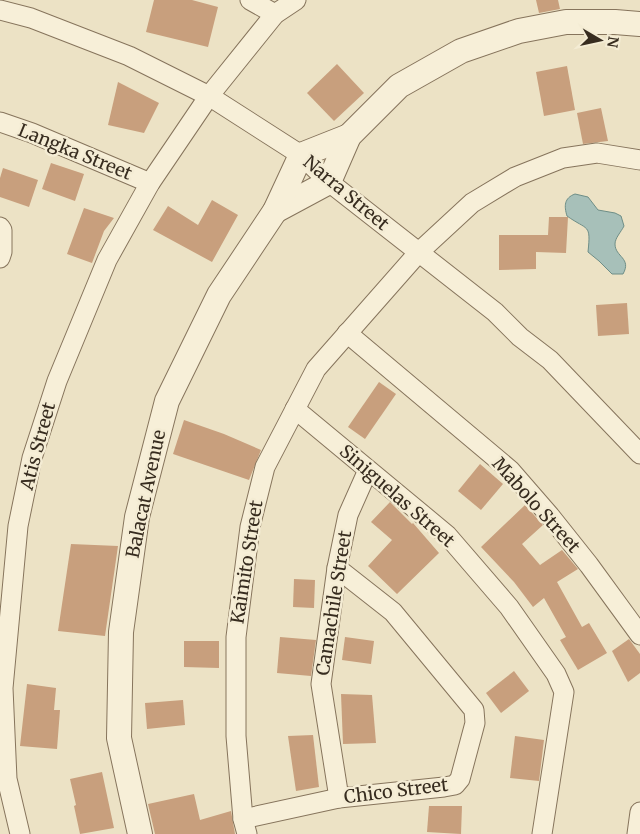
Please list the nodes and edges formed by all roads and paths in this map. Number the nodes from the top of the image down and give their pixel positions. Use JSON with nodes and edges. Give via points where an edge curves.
{"nodes":[{"id":1,"x":250,"y":0,"type":"edge"},
{"id":2,"x":296,"y":0,"type":"edge"},
{"id":3,"x":0,"y":10,"type":"edge"},
{"id":4,"x":275,"y":14,"type":"junction"},
{"id":5,"x":640,"y":24,"type":"edge"},
{"id":6,"x":209,"y":96,"type":"junction"},
{"id":7,"x":0,"y":122,"type":"edge"},
{"id":8,"x":349,"y":136,"type":"junction"},
{"id":9,"x":301,"y":155,"type":"junction"},
{"id":10,"x":640,"y":160,"type":"edge"},
{"id":11,"x":329,"y":182,"type":"junction"},
{"id":12,"x":150,"y":183,"type":"junction"},
{"id":13,"x":275,"y":212,"type":"junction"},
{"id":14,"x":0,"y":227,"type":"edge"},
{"id":15,"x":419,"y":252,"type":"junction"},
{"id":16,"x":0,"y":258,"type":"edge"},
{"id":17,"x":347,"y":333,"type":"junction"},
{"id":18,"x":295,"y":409,"type":"junction"},
{"id":19,"x":639,"y":451,"type":"edge"},
{"id":20,"x":368,"y":470,"type":"junction"},
{"id":21,"x":337,"y":568,"type":"junction"},
{"id":22,"x":640,"y":635,"type":"edge"},
{"id":23,"x":4,"y":779,"type":"edge"},
{"id":24,"x":339,"y":798,"type":"junction"},
{"id":25,"x":640,"y":812,"type":"edge"},
{"id":26,"x":245,"y":827,"type":"edge"},
{"id":27,"x":20,"y":834,"type":"edge"},
{"id":28,"x":140,"y":834,"type":"edge"},
{"id":29,"x":542,"y":834,"type":"edge"},
{"id":30,"x":637,"y":834,"type":"edge"}],
"edges":[{"from":1,"to":4,"type":"street"},
{"from":2,"to":4,"type":"street","name":"Atis Street"},
{"from":3,"to":6,"type":"street","name":"Narra Street","via":[[30,18],[129,56]]},
{"from":4,"to":6,"type":"street","name":"Atis Street"},
{"from":5,"to":8,"type":"street","via":[[566,22],[520,32],[461,51],[399,86]]},
{"from":6,"to":9,"type":"street","name":"Narra Street"},
{"from":6,"to":12,"type":"street","name":"Atis Street"},
{"from":7,"to":12,"type":"street","name":"Langka Street"},
{"from":8,"to":9,"type":"street"},
{"from":8,"to":11,"type":"street"},
{"from":9,"to":11,"type":"street","name":"Narra Street"},
{"from":9,"to":13,"type":"street","name":"Balacat Avenue"},
{"from":10,"to":15,"type":"street","name":"Kaimito Street","via":[[588,154],[563,158],[514,177],[472,203]]},
{"from":11,"to":13,"type":"street","name":"Balacat Avenue"},
{"from":11,"to":15,"type":"street","name":"Narra Street"},
{"from":12,"to":23,"type":"street","name":"Atis Street","via":[[107,260],[57,381],[32,458],[18,526],[3,688]]},
{"from":13,"to":28,"type":"street","name":"Balacat Avenue","via":[[219,295],[167,401],[137,517],[121,632],[119,738]]},
{"from":14,"to":16,"type":"street"},
{"from":15,"to":17,"type":"street","name":"Kaimito Street"},
{"from":15,"to":19,"type":"street","name":"Narra Street","via":[[550,360]]},
{"from":17,"to":18,"type":"street","name":"Kaimito Street","via":[[316,369]]},
{"from":17,"to":22,"type":"street","name":"Mabolo Street","via":[[510,470],[589,564]]},
{"from":18,"to":20,"type":"street","name":"Siniguelas Street"},
{"from":18,"to":26,"type":"street","name":"Kaimito Street","via":[[265,467],[250,527],[236,636],[236,736]]},
{"from":20,"to":21,"type":"street","name":"Camachile Street","via":[[348,515]]},
{"from":20,"to":29,"type":"street","name":"Siniguelas Street","via":[[447,536],[509,607],[556,674],[564,692]]},
{"from":21,"to":24,"type":"street","name":"Camachile Street","via":[[321,684]]},
{"from":21,"to":24,"type":"street","name":"Chico Street","via":[[393,612],[474,710],[475,724],[460,779],[454,785]]},
{"from":23,"to":27,"type":"street","name":"Atis Street"},
{"from":24,"to":26,"type":"street","name":"Chico Street"},
{"from":25,"to":30,"type":"street"}]}
